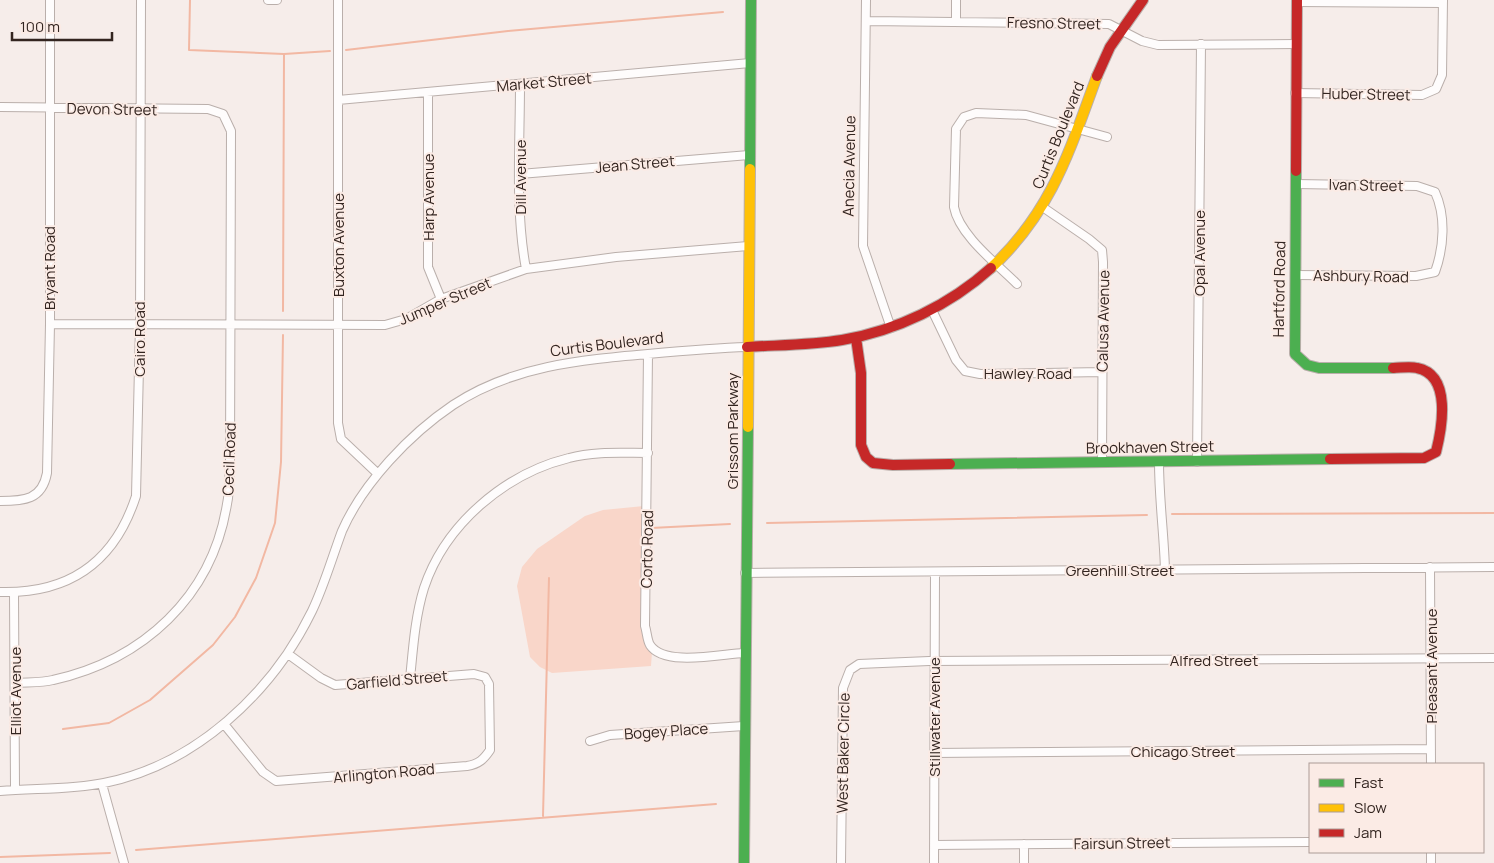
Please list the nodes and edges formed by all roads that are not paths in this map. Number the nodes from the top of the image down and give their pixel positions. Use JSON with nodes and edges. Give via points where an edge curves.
{"nodes":[{"id":1,"x":50,"y":0,"type":"edge"},
{"id":2,"x":141,"y":0,"type":"edge"},
{"id":3,"x":268,"y":0,"type":"edge"},
{"id":4,"x":277,"y":0,"type":"edge"},
{"id":5,"x":338,"y":0,"type":"edge"},
{"id":6,"x":751,"y":0,"type":"edge"},
{"id":7,"x":866,"y":0,"type":"edge"},
{"id":8,"x":956,"y":0,"type":"edge"},
{"id":9,"x":1143,"y":0,"type":"edge"},
{"id":10,"x":1298,"y":1,"type":"edge"},
{"id":11,"x":1443,"y":1,"type":"edge"},
{"id":12,"x":866,"y":21,"type":"junction"},
{"id":13,"x":956,"y":21,"type":"junction"},
{"id":14,"x":1122,"y":30,"type":"junction"},
{"id":15,"x":1201,"y":44,"type":"junction"},
{"id":16,"x":1296,"y":44,"type":"junction"},
{"id":17,"x":750,"y":63,"type":"junction"},
{"id":18,"x":520,"y":85,"type":"junction"},
{"id":19,"x":428,"y":93,"type":"junction"},
{"id":20,"x":1295,"y":93,"type":"junction"},
{"id":21,"x":338,"y":100,"type":"junction"},
{"id":22,"x":0,"y":108,"type":"edge"},
{"id":23,"x":49,"y":108,"type":"junction"},
{"id":24,"x":140,"y":110,"type":"junction"},
{"id":25,"x":222,"y":114,"type":"joint"},
{"id":26,"x":1080,"y":128,"type":"junction"},
{"id":27,"x":1106,"y":136,"type":"dead end"},
{"id":28,"x":749,"y":154,"type":"junction"},
{"id":29,"x":520,"y":174,"type":"junction"},
{"id":30,"x":1296,"y":184,"type":"junction"},
{"id":31,"x":1436,"y":192,"type":"joint"},
{"id":32,"x":1044,"y":208,"type":"junction"},
{"id":33,"x":748,"y":246,"type":"junction"},
{"id":34,"x":997,"y":264,"type":"junction"},
{"id":35,"x":526,"y":269,"type":"junction"},
{"id":36,"x":1295,"y":275,"type":"junction"},
{"id":37,"x":1017,"y":284,"type":"dead end"},
{"id":38,"x":441,"y":299,"type":"junction"},
{"id":39,"x":932,"y":310,"type":"junction"},
{"id":40,"x":50,"y":324,"type":"junction"},
{"id":41,"x":140,"y":324,"type":"junction"},
{"id":42,"x":230,"y":325,"type":"junction"},
{"id":43,"x":337,"y":325,"type":"junction"},
{"id":44,"x":891,"y":328,"type":"junction"},
{"id":45,"x":856,"y":338,"type":"junction"},
{"id":46,"x":747,"y":347,"type":"junction"},
{"id":47,"x":648,"y":354,"type":"junction"},
{"id":48,"x":1102,"y":372,"type":"junction"},
{"id":49,"x":1436,"y":452,"type":"joint"},
{"id":50,"x":648,"y":453,"type":"junction"},
{"id":51,"x":1159,"y":462,"type":"junction"},
{"id":52,"x":1197,"y":462,"type":"junction"},
{"id":53,"x":1102,"y":463,"type":"junction"},
{"id":54,"x":377,"y":473,"type":"junction"},
{"id":55,"x":0,"y":501,"type":"edge"},
{"id":56,"x":1494,"y":566,"type":"edge"},
{"id":57,"x":1430,"y":567,"type":"junction"},
{"id":58,"x":1165,"y":570,"type":"junction"},
{"id":59,"x":935,"y":572,"type":"junction"},
{"id":60,"x":746,"y":573,"type":"junction"},
{"id":61,"x":0,"y":592,"type":"edge"},
{"id":62,"x":14,"y":592,"type":"junction"},
{"id":63,"x":744,"y":653,"type":"junction"},
{"id":64,"x":288,"y":654,"type":"junction"},
{"id":65,"x":1432,"y":658,"type":"junction"},
{"id":66,"x":1494,"y":658,"type":"edge"},
{"id":67,"x":934,"y":662,"type":"junction"},
{"id":68,"x":485,"y":677,"type":"joint"},
{"id":69,"x":410,"y":679,"type":"junction"},
{"id":70,"x":15,"y":683,"type":"junction"},
{"id":71,"x":224,"y":724,"type":"junction"},
{"id":72,"x":744,"y":726,"type":"junction"},
{"id":73,"x":590,"y":741,"type":"dead end"},
{"id":74,"x":1431,"y":749,"type":"junction"},
{"id":75,"x":934,"y":753,"type":"junction"},
{"id":76,"x":1431,"y":763,"type":"edge"},
{"id":77,"x":102,"y":784,"type":"junction"},
{"id":78,"x":15,"y":790,"type":"junction"},
{"id":79,"x":0,"y":791,"type":"edge"},
{"id":80,"x":1309,"y":842,"type":"edge"},
{"id":81,"x":1024,"y":844,"type":"junction"},
{"id":82,"x":934,"y":845,"type":"junction"},
{"id":83,"x":124,"y":863,"type":"edge"},
{"id":84,"x":744,"y":863,"type":"edge"},
{"id":85,"x":841,"y":863,"type":"edge"},
{"id":86,"x":934,"y":863,"type":"edge"},
{"id":87,"x":1024,"y":863,"type":"edge"}],
"edges":[{"from":1,"to":23,"type":"street","name":"Bryant Road"},
{"from":2,"to":24,"type":"street","name":"Cairo Road"},
{"from":3,"to":4,"type":"street"},
{"from":5,"to":21,"type":"street","name":"Buxton Avenue"},
{"from":6,"to":17,"type":"street","name":"Grissom Parkway"},
{"from":7,"to":12,"type":"street","name":"Anecia Avenue"},
{"from":8,"to":13,"type":"street"},
{"from":9,"to":14,"type":"street","name":"Curtis Boulevard"},
{"from":10,"to":11,"type":"street"},
{"from":10,"to":16,"type":"street","name":"Hartford Road"},
{"from":11,"to":20,"type":"street","name":"Huber Street","via":[[1442,75],[1436,88],[1422,95]]},
{"from":12,"to":13,"type":"street","name":"Fresno Street"},
{"from":12,"to":44,"type":"street","name":"Anecia Avenue","via":[[863,246]]},
{"from":13,"to":14,"type":"street","name":"Fresno Street","via":[[1109,24]]},
{"from":14,"to":15,"type":"street","name":"Fresno Street","via":[[1158,45]]},
{"from":14,"to":26,"type":"street","name":"Curtis Boulevard","via":[[1102,62]]},
{"from":15,"to":16,"type":"street","name":"Fresno Street"},
{"from":15,"to":52,"type":"street","name":"Opal Avenue"},
{"from":16,"to":20,"type":"street","name":"Hartford Road"},
{"from":17,"to":18,"type":"street","name":"Market Street"},
{"from":17,"to":28,"type":"street","name":"Grissom Parkway"},
{"from":18,"to":19,"type":"street","name":"Market Street"},
{"from":18,"to":29,"type":"street","name":"Dill Avenue"},
{"from":19,"to":21,"type":"street","name":"Market Street"},
{"from":19,"to":38,"type":"street","name":"Harp Avenue","via":[[428,267]]},
{"from":20,"to":30,"type":"street","name":"Hartford Road"},
{"from":21,"to":43,"type":"street","name":"Buxton Avenue"},
{"from":22,"to":23,"type":"street","name":"Devon Street"},
{"from":23,"to":24,"type":"street","name":"Devon Street"},
{"from":23,"to":40,"type":"street","name":"Bryant Road"},
{"from":24,"to":25,"type":"street","name":"Devon Street","via":[[208,109]]},
{"from":24,"to":41,"type":"street","name":"Cairo Road"},
{"from":25,"to":42,"type":"street","name":"Cecil Road","via":[[231,132]]},
{"from":26,"to":27,"type":"street"},
{"from":26,"to":32,"type":"street","name":"Curtis Boulevard"},
{"from":26,"to":34,"type":"street","via":[[1026,115],[976,113],[964,117],[956,129],[956,218]]},
{"from":28,"to":29,"type":"street","name":"Jean Street"},
{"from":28,"to":33,"type":"street","name":"Grissom Parkway"},
{"from":29,"to":35,"type":"street","name":"Dill Avenue","via":[[520,237]]},
{"from":30,"to":31,"type":"street","name":"Ivan Street","via":[[1417,186]]},
{"from":30,"to":36,"type":"street","name":"Hartford Road"},
{"from":31,"to":36,"type":"street","name":"Ashbury Road","via":[[1442,207],[1441,255],[1435,272],[1416,276]]},
{"from":32,"to":34,"type":"street","name":"Curtis Boulevard"},
{"from":32,"to":48,"type":"street","name":"Calusa Avenue","via":[[1102,250]]},
{"from":33,"to":35,"type":"street","name":"Jumper Street","via":[[616,257]]},
{"from":33,"to":46,"type":"street","name":"Grissom Parkway"},
{"from":34,"to":37,"type":"street"},
{"from":34,"to":39,"type":"street","name":"Curtis Boulevard","via":[[968,288]]},
{"from":35,"to":38,"type":"street","name":"Jumper Street"},
{"from":36,"to":49,"type":"street","name":"Hartford Road","via":[[1295,354],[1307,365],[1319,368],[1426,370],[1440,387],[1440,438]]},
{"from":38,"to":43,"type":"street","name":"Jumper Street","via":[[406,319],[385,325]]},
{"from":39,"to":44,"type":"street","name":"Curtis Boulevard"},
{"from":39,"to":48,"type":"street","name":"Hawley Road","via":[[956,360],[965,371],[980,374]]},
{"from":40,"to":41,"type":"street","name":"Jumper Street"},
{"from":40,"to":55,"type":"street","name":"Bryant Road","via":[[45,484],[31,498]]},
{"from":41,"to":42,"type":"street","name":"Jumper Street"},
{"from":41,"to":62,"type":"street","name":"Cairo Road","via":[[138,471],[136,496],[128,520],[104,556],[88,569],[69,580],[44,588]]},
{"from":42,"to":43,"type":"street","name":"Jumper Street"},
{"from":42,"to":70,"type":"street","name":"Cecil Road","via":[[227,504],[215,549],[198,584],[177,612],[124,654],[91,670],[52,681]]},
{"from":43,"to":54,"type":"street","name":"Buxton Avenue","via":[[341,439]]},
{"from":44,"to":45,"type":"street","name":"Curtis Boulevard"},
{"from":45,"to":46,"type":"street","name":"Curtis Boulevard"},
{"from":45,"to":53,"type":"street","name":"Brookhaven Street","via":[[861,373],[861,445],[873,463]]},
{"from":46,"to":47,"type":"street","name":"Curtis Boulevard"},
{"from":46,"to":60,"type":"street","name":"Grissom Parkway"},
{"from":47,"to":50,"type":"street","name":"Corto Road"},
{"from":47,"to":54,"type":"street","name":"Curtis Boulevard","via":[[581,360],[534,369],[489,385],[454,404],[419,432]]},
{"from":48,"to":53,"type":"street","name":"Calusa Avenue"},
{"from":49,"to":52,"type":"street","name":"Brookhaven Street","via":[[1424,458]]},
{"from":50,"to":63,"type":"street","name":"Corto Road","via":[[645,626],[650,645],[660,655],[673,658]]},
{"from":50,"to":69,"type":"street","via":[[599,453],[536,469],[508,484],[466,518],[444,546],[424,587]]},
{"from":51,"to":52,"type":"street","name":"Brookhaven Street"},
{"from":51,"to":53,"type":"street","name":"Brookhaven Street"},
{"from":51,"to":58,"type":"street"},
{"from":54,"to":64,"type":"street","name":"Curtis Boulevard","via":[[344,529],[313,610]]},
{"from":56,"to":57,"type":"street","name":"Greenhill Street"},
{"from":57,"to":58,"type":"street","name":"Greenhill Street"},
{"from":57,"to":65,"type":"street","name":"Pleasant Avenue"},
{"from":58,"to":59,"type":"street","name":"Greenhill Street"},
{"from":59,"to":60,"type":"street","name":"Greenhill Street"},
{"from":59,"to":67,"type":"street","name":"Stillwater Avenue"},
{"from":60,"to":63,"type":"street","name":"Grissom Parkway"},
{"from":61,"to":62,"type":"street","name":"Cairo Road"},
{"from":62,"to":70,"type":"street","name":"Elliot Avenue"},
{"from":63,"to":72,"type":"street","name":"Grissom Parkway"},
{"from":64,"to":69,"type":"street","name":"Garfield Street","via":[[335,685]]},
{"from":64,"to":71,"type":"street","name":"Curtis Boulevard","via":[[250,700]]},
{"from":65,"to":66,"type":"street","name":"Alfred Street"},
{"from":65,"to":67,"type":"street","name":"Alfred Street"},
{"from":65,"to":74,"type":"street","name":"Pleasant Avenue"},
{"from":67,"to":75,"type":"street","name":"Stillwater Avenue"},
{"from":67,"to":85,"type":"street","name":"West Baker Circle","via":[[859,664],[845,678]]},
{"from":68,"to":69,"type":"street","name":"Garfield Street","via":[[474,674]]},
{"from":68,"to":71,"type":"street","name":"Arlington Road","via":[[488,684],[490,750],[476,764],[467,766],[276,782],[263,772]]},
{"from":70,"to":78,"type":"street","name":"Elliot Avenue"},
{"from":71,"to":77,"type":"street","name":"Curtis Boulevard","via":[[165,761],[138,774]]},
{"from":72,"to":73,"type":"street","name":"Bogey Place","via":[[610,735]]},
{"from":72,"to":84,"type":"street","name":"Grissom Parkway"},
{"from":74,"to":75,"type":"street","name":"Chicago Street"},
{"from":74,"to":76,"type":"street","name":"Pleasant Avenue"},
{"from":75,"to":82,"type":"street","name":"Stillwater Avenue"},
{"from":77,"to":78,"type":"street","name":"Curtis Boulevard"},
{"from":77,"to":83,"type":"street"},
{"from":78,"to":79,"type":"street","name":"Curtis Boulevard"},
{"from":80,"to":81,"type":"street","name":"Fairsun Street"},
{"from":81,"to":82,"type":"street","name":"Fairsun Street"},
{"from":81,"to":87,"type":"street"},
{"from":82,"to":86,"type":"street","name":"Stillwater Avenue"}]}
